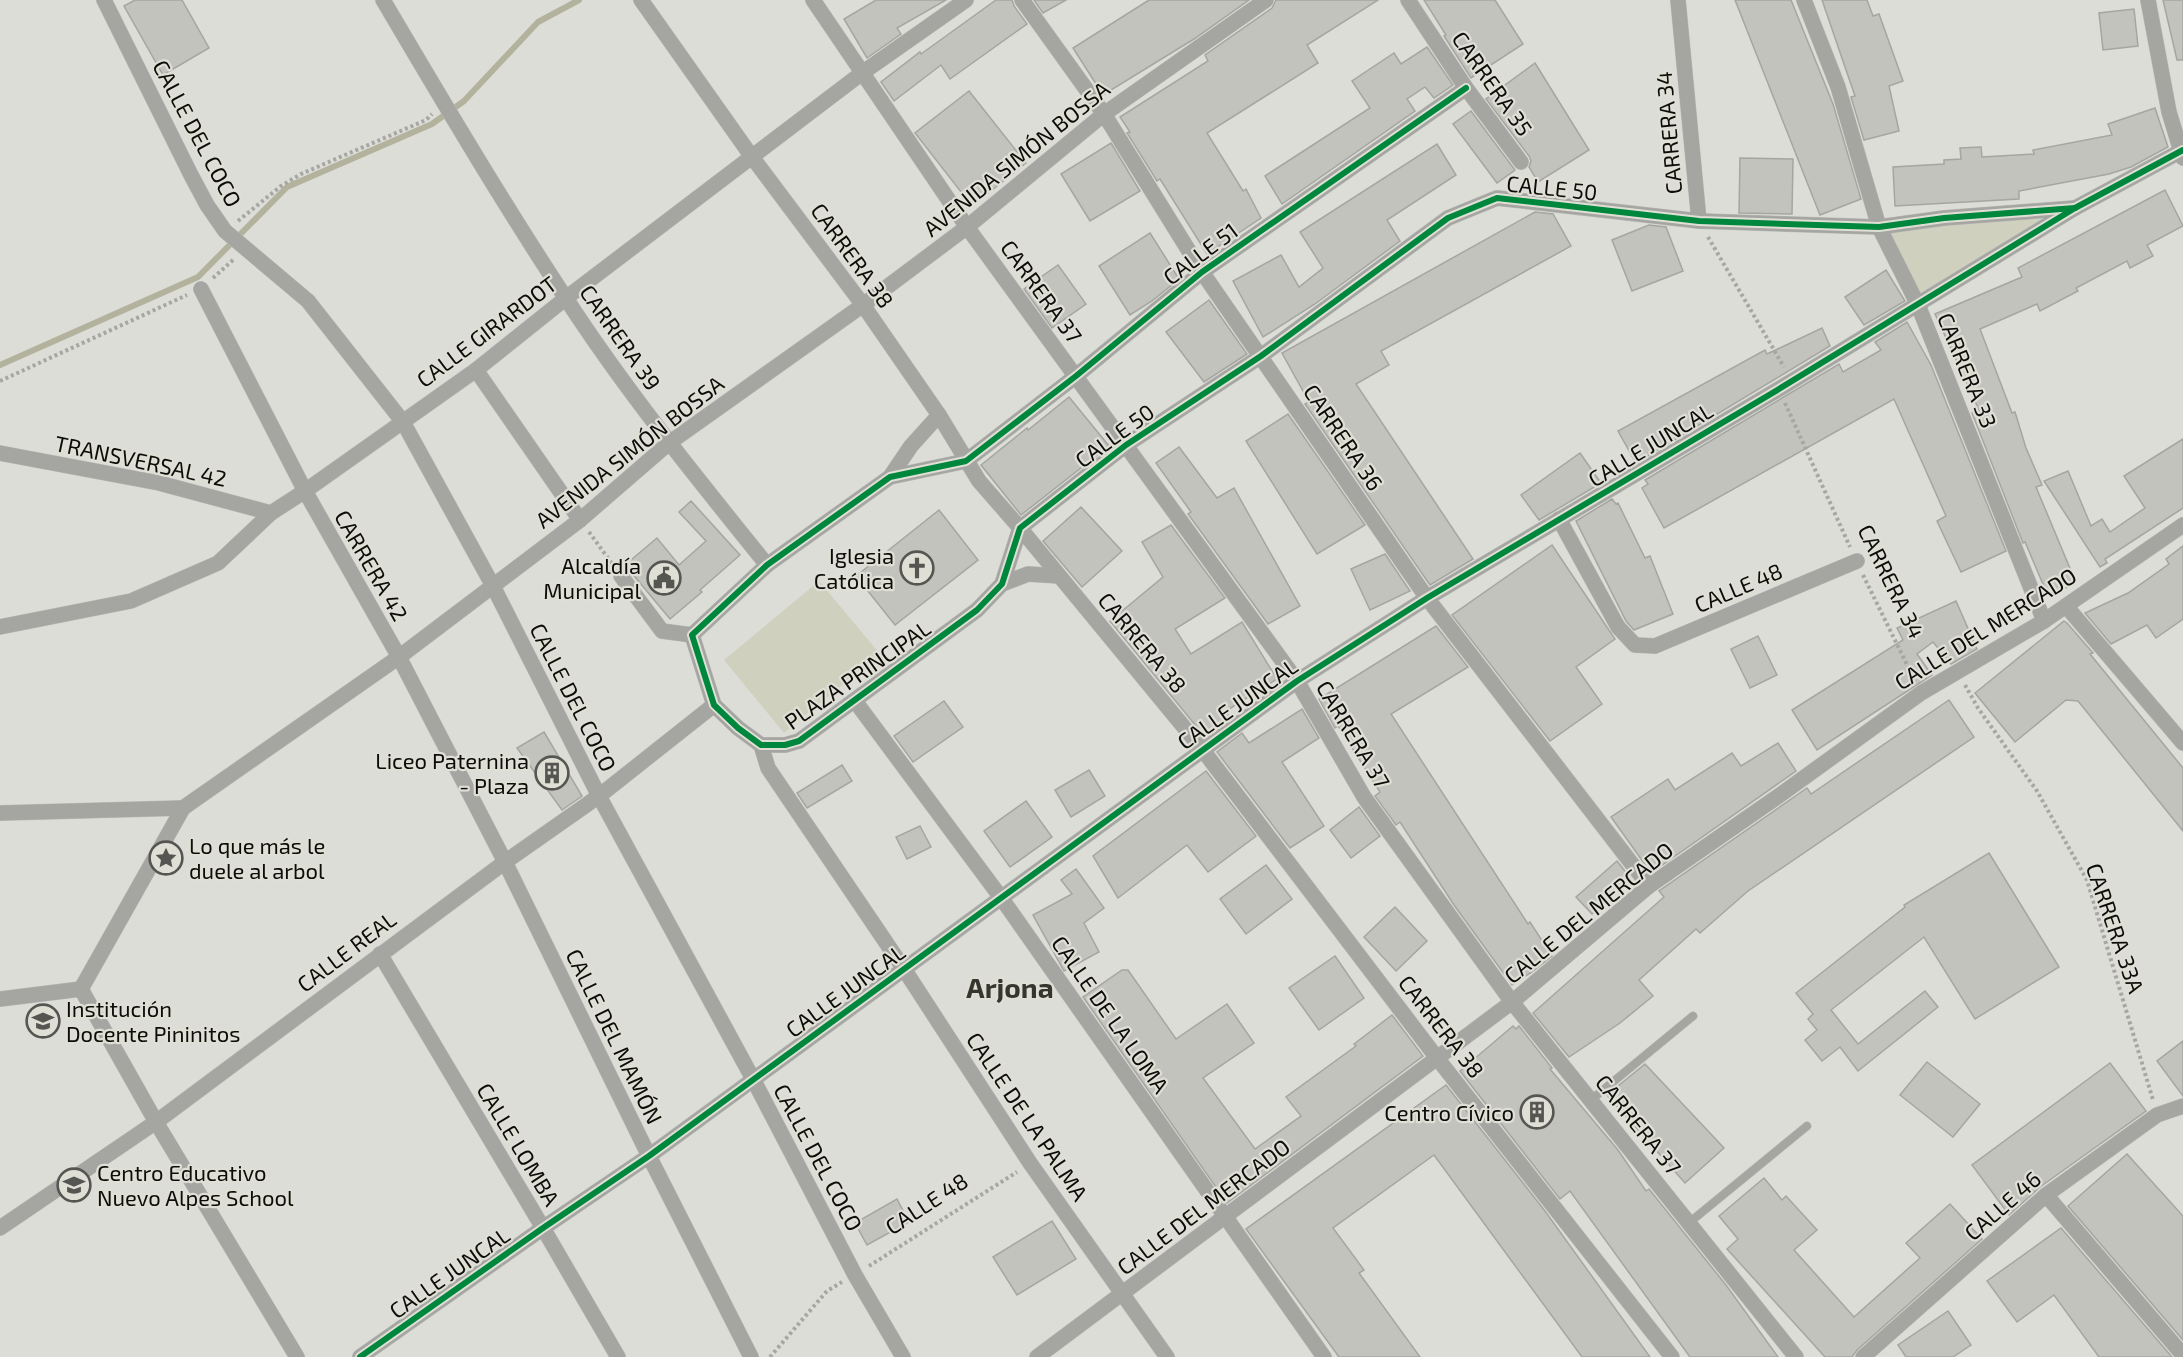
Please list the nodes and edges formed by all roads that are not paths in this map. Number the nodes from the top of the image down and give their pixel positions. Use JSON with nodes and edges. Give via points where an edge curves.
{"nodes":[{"id":1,"x":105,"y":0,"type":"edge"},
{"id":2,"x":383,"y":0,"type":"edge"},
{"id":3,"x":641,"y":0,"type":"edge"},
{"id":4,"x":813,"y":0,"type":"edge"},
{"id":5,"x":966,"y":0,"type":"edge"},
{"id":6,"x":1022,"y":0,"type":"edge"},
{"id":7,"x":1266,"y":0,"type":"edge"},
{"id":8,"x":1408,"y":0,"type":"edge"},
{"id":9,"x":1678,"y":0,"type":"edge"},
{"id":10,"x":1804,"y":0,"type":"edge"},
{"id":11,"x":2148,"y":0,"type":"edge"},
{"id":12,"x":862,"y":73,"type":"junction"},
{"id":13,"x":1466,"y":88,"type":"junction"},
{"id":14,"x":1104,"y":114,"type":"junction"},
{"id":15,"x":2182,"y":154,"type":"edge"},
{"id":16,"x":752,"y":157,"type":"junction"},
{"id":17,"x":1521,"y":162,"type":"dead end"},
{"id":18,"x":2075,"y":208,"type":"junction"},
{"id":19,"x":1699,"y":221,"type":"junction"},
{"id":20,"x":967,"y":227,"type":"junction"},
{"id":21,"x":1879,"y":227,"type":"junction"},
{"id":22,"x":1202,"y":272,"type":"junction"},
{"id":23,"x":201,"y":289,"type":"road end"},
{"id":24,"x":566,"y":298,"type":"junction"},
{"id":25,"x":863,"y":305,"type":"junction"},
{"id":26,"x":1918,"y":305,"type":"junction"},
{"id":27,"x":1261,"y":356,"type":"junction"},
{"id":28,"x":476,"y":370,"type":"junction"},
{"id":29,"x":1076,"y":376,"type":"junction"},
{"id":30,"x":939,"y":415,"type":"junction"},
{"id":31,"x":403,"y":422,"type":"junction"},
{"id":32,"x":669,"y":443,"type":"junction"},
{"id":33,"x":1126,"y":445,"type":"junction"},
{"id":34,"x":0,"y":453,"type":"edge"},
{"id":35,"x":966,"y":461,"type":"junction"},
{"id":36,"x":890,"y":477,"type":"junction"},
{"id":37,"x":305,"y":491,"type":"junction"},
{"id":38,"x":271,"y":513,"type":"junction"},
{"id":39,"x":1559,"y":519,"type":"junction"},
{"id":40,"x":580,"y":520,"type":"junction"},
{"id":41,"x":2183,"y":525,"type":"edge"},
{"id":42,"x":1020,"y":528,"type":"junction"},
{"id":43,"x":1857,"y":561,"type":"road end"},
{"id":44,"x":767,"y":565,"type":"junction"},
{"id":45,"x":621,"y":576,"type":"road end"},
{"id":46,"x":1059,"y":576,"type":"junction"},
{"id":47,"x":1002,"y":584,"type":"junction"},
{"id":48,"x":493,"y":586,"type":"junction"},
{"id":49,"x":1427,"y":598,"type":"junction"},
{"id":50,"x":2066,"y":606,"type":"junction"},
{"id":51,"x":2044,"y":621,"type":"junction"},
{"id":52,"x":0,"y":627,"type":"edge"},
{"id":53,"x":692,"y":635,"type":"junction"},
{"id":54,"x":399,"y":657,"type":"junction"},
{"id":55,"x":1297,"y":681,"type":"junction"},
{"id":56,"x":855,"y":701,"type":"junction"},
{"id":57,"x":714,"y":705,"type":"junction"},
{"id":58,"x":2183,"y":743,"type":"edge"},
{"id":59,"x":761,"y":745,"type":"junction"},
{"id":60,"x":1202,"y":749,"type":"junction"},
{"id":61,"x":599,"y":796,"type":"junction"},
{"id":62,"x":183,"y":808,"type":"junction"},
{"id":63,"x":0,"y":813,"type":"edge"},
{"id":64,"x":505,"y":862,"type":"junction"},
{"id":65,"x":1648,"y":886,"type":"junction"},
{"id":66,"x":1002,"y":899,"type":"junction"},
{"id":67,"x":380,"y":954,"type":"junction"},
{"id":68,"x":904,"y":969,"type":"junction"},
{"id":69,"x":81,"y":989,"type":"junction"},
{"id":70,"x":0,"y":999,"type":"edge"},
{"id":71,"x":1512,"y":1002,"type":"junction"},
{"id":72,"x":1693,"y":1016,"type":"dead end"},
{"id":73,"x":1437,"y":1058,"type":"junction"},
{"id":74,"x":753,"y":1079,"type":"junction"},
{"id":75,"x":1591,"y":1100,"type":"junction"},
{"id":76,"x":2183,"y":1106,"type":"edge"},
{"id":77,"x":156,"y":1122,"type":"junction"},
{"id":78,"x":1807,"y":1126,"type":"dead end"},
{"id":79,"x":649,"y":1156,"type":"junction"},
{"id":80,"x":2046,"y":1195,"type":"junction"},
{"id":81,"x":1226,"y":1216,"type":"junction"},
{"id":82,"x":1690,"y":1222,"type":"junction"},
{"id":83,"x":0,"y":1228,"type":"edge"},
{"id":84,"x":543,"y":1228,"type":"junction"},
{"id":85,"x":1124,"y":1293,"type":"junction"},
{"id":86,"x":2183,"y":1355,"type":"edge"},
{"id":87,"x":297,"y":1357,"type":"edge"},
{"id":88,"x":360,"y":1357,"type":"edge"},
{"id":89,"x":618,"y":1357,"type":"edge"},
{"id":90,"x":750,"y":1357,"type":"edge"},
{"id":91,"x":903,"y":1357,"type":"edge"},
{"id":92,"x":1037,"y":1357,"type":"edge"},
{"id":93,"x":1167,"y":1357,"type":"edge"},
{"id":94,"x":1324,"y":1357,"type":"edge"},
{"id":95,"x":1672,"y":1357,"type":"edge"},
{"id":96,"x":1796,"y":1357,"type":"edge"},
{"id":97,"x":1863,"y":1357,"type":"edge"}],
"edges":[{"from":1,"to":31,"type":"street","name":"CALLE DEL COCO","via":[[207,205],[235,239],[308,301]]},
{"from":2,"to":24,"type":"street","name":"CARRERA 39"},
{"from":3,"to":16,"type":"street","name":"CARRERA 38"},
{"from":4,"to":12,"type":"street","name":"CARRERA 37"},
{"from":5,"to":12,"type":"street","name":"CALLE GIRARDOT"},
{"from":6,"to":14,"type":"street","name":"CARRERA 36"},
{"from":7,"to":14,"type":"street","name":"AVENIDA SIMÓN BOSSA"},
{"from":8,"to":13,"type":"street","name":"CARRERA 35"},
{"from":9,"to":19,"type":"street","name":"CARRERA 34"},
{"from":10,"to":21,"type":"street","name":"CARRERA 33","via":[[1838,87]]},
{"from":11,"to":15,"type":"street","via":[[2169,112]]},
{"from":12,"to":16,"type":"street","name":"CALLE GIRARDOT"},
{"from":12,"to":20,"type":"street","name":"CARRERA 37"},
{"from":13,"to":17,"type":"street","name":"CARRERA 35"},
{"from":13,"to":22,"type":"street","name":"CALLE 51"},
{"from":14,"to":20,"type":"street","name":"AVENIDA SIMÓN BOSSA"},
{"from":14,"to":22,"type":"street","name":"CARRERA 36"},
{"from":15,"to":18,"type":"street","name":"CALLE JUNCAL"},
{"from":16,"to":24,"type":"street","name":"CALLE GIRARDOT"},
{"from":16,"to":25,"type":"street","name":"CARRERA 38"},
{"from":18,"to":21,"type":"street","name":"CALLE 50"},
{"from":18,"to":26,"type":"street","name":"CALLE JUNCAL"},
{"from":19,"to":21,"type":"street","name":"CALLE 50"},
{"from":19,"to":27,"type":"street","name":"CALLE 50","via":[[1497,198],[1448,218]]},
{"from":20,"to":25,"type":"street","name":"AVENIDA SIMÓN BOSSA"},
{"from":20,"to":29,"type":"street","name":"CARRERA 37"},
{"from":21,"to":26,"type":"street","name":"CARRERA 33"},
{"from":22,"to":27,"type":"street","name":"CARRERA 36"},
{"from":22,"to":29,"type":"street","name":"CALLE 51"},
{"from":23,"to":37,"type":"street","name":"CARRERA 42"},
{"from":24,"to":28,"type":"street","name":"CALLE GIRARDOT"},
{"from":24,"to":32,"type":"street","name":"CARRERA 39"},
{"from":25,"to":30,"type":"street","name":"CARRERA 38"},
{"from":25,"to":32,"type":"street","name":"AVENIDA SIMÓN BOSSA"},
{"from":26,"to":39,"type":"street","name":"CALLE JUNCAL"},
{"from":26,"to":51,"type":"street","name":"CARRERA 33"},
{"from":27,"to":33,"type":"street","name":"CALLE 50"},
{"from":27,"to":49,"type":"street","name":"CARRERA 36"},
{"from":28,"to":31,"type":"street","name":"CALLE GIRARDOT"},
{"from":28,"to":40,"type":"street"},
{"from":29,"to":33,"type":"street","name":"CARRERA 37"},
{"from":29,"to":35,"type":"street","name":"CALLE 51"},
{"from":30,"to":35,"type":"street","name":"CARRERA 38"},
{"from":30,"to":36,"type":"street"},
{"from":31,"to":37,"type":"street","name":"CALLE GIRARDOT"},
{"from":31,"to":48,"type":"street","name":"CALLE DEL COCO"},
{"from":32,"to":40,"type":"street","name":"AVENIDA SIMÓN BOSSA"},
{"from":32,"to":44,"type":"street","name":"CARRERA 39"},
{"from":33,"to":42,"type":"street","name":"CALLE 50"},
{"from":33,"to":55,"type":"street","name":"CARRERA 37"},
{"from":34,"to":38,"type":"street","name":"TRANSVERSAL 42","via":[[159,483]]},
{"from":35,"to":36,"type":"street"},
{"from":35,"to":42,"type":"street","name":"CARRERA 38"},
{"from":36,"to":44,"type":"street"},
{"from":37,"to":38,"type":"street","name":"CALLE GIRARDOT"},
{"from":37,"to":54,"type":"street","name":"CARRERA 42"},
{"from":38,"to":52,"type":"street","name":"CALLE GIRARDOT","via":[[218,563],[131,601]]},
{"from":39,"to":43,"type":"street","name":"CALLE 48","via":[[1618,627],[1635,645],[1655,646]]},
{"from":39,"to":49,"type":"street","name":"CALLE JUNCAL"},
{"from":40,"to":48,"type":"street","name":"AVENIDA SIMÓN BOSSA"},
{"from":41,"to":50,"type":"street","name":"CALLE DEL MERCADO"},
{"from":42,"to":46,"type":"street","name":"CARRERA 38"},
{"from":42,"to":47,"type":"street","name":"PLAZA PRINCIPAL"},
{"from":44,"to":53,"type":"street"},
{"from":45,"to":53,"type":"street","via":[[662,631]]},
{"from":46,"to":47,"type":"street","via":[[1028,574]]},
{"from":46,"to":60,"type":"street","name":"CARRERA 38"},
{"from":47,"to":56,"type":"street","name":"PLAZA PRINCIPAL","via":[[977,610]]},
{"from":48,"to":54,"type":"street","name":"AVENIDA SIMÓN BOSSA"},
{"from":48,"to":61,"type":"street","name":"CALLE DEL COCO"},
{"from":49,"to":55,"type":"street","name":"CALLE JUNCAL"},
{"from":49,"to":65,"type":"street","name":"CARRERA 36"},
{"from":50,"to":51,"type":"street","name":"CALLE DEL MERCADO"},
{"from":50,"to":58,"type":"street"},
{"from":51,"to":65,"type":"street","name":"CALLE DEL MERCADO","via":[[1921,693]]},
{"from":53,"to":57,"type":"street","name":"PLAZA PRINCIPAL"},
{"from":54,"to":62,"type":"street","name":"AVENIDA SIMÓN BOSSA"},
{"from":54,"to":64,"type":"street","name":"CARRERA 42"},
{"from":55,"to":60,"type":"street","name":"CALLE JUNCAL"},
{"from":55,"to":71,"type":"street","name":"CARRERA 37","via":[[1364,797]]},
{"from":56,"to":59,"type":"street","name":"PLAZA PRINCIPAL","via":[[799,741]]},
{"from":56,"to":66,"type":"street","name":"CALLE DE LA LOMA"},
{"from":57,"to":59,"type":"street","name":"PLAZA PRINCIPAL"},
{"from":57,"to":61,"type":"street","name":"CALLE REAL"},
{"from":59,"to":68,"type":"street","name":"CALLE DE LA PALMA","via":[[768,768]]},
{"from":60,"to":66,"type":"street","name":"CALLE JUNCAL"},
{"from":60,"to":73,"type":"street","name":"CARRERA 38"},
{"from":61,"to":64,"type":"street","name":"CALLE REAL"},
{"from":61,"to":74,"type":"street","name":"CALLE DEL COCO"},
{"from":62,"to":63,"type":"street"},
{"from":62,"to":69,"type":"street","name":"AVENIDA SIMÓN BOSSA"},
{"from":64,"to":67,"type":"street","name":"CALLE REAL"},
{"from":64,"to":79,"type":"street","name":"CALLE DEL MAMÓN"},
{"from":65,"to":71,"type":"street","name":"CALLE DEL MERCADO"},
{"from":66,"to":68,"type":"street","name":"CALLE JUNCAL"},
{"from":66,"to":81,"type":"street","name":"CALLE DE LA LOMA"},
{"from":67,"to":77,"type":"street","name":"CALLE REAL"},
{"from":67,"to":84,"type":"street","name":"CALLE LOMBA"},
{"from":68,"to":74,"type":"street","name":"CALLE JUNCAL"},
{"from":68,"to":85,"type":"street","name":"CALLE DE LA PALMA","via":[[1030,1163]]},
{"from":69,"to":70,"type":"street"},
{"from":69,"to":77,"type":"street"},
{"from":71,"to":73,"type":"street","name":"CALLE DEL MERCADO"},
{"from":71,"to":75,"type":"street","name":"CARRERA 37"},
{"from":72,"to":75,"type":"lane"},
{"from":73,"to":81,"type":"street","name":"CALLE DEL MERCADO"},
{"from":73,"to":95,"type":"street","name":"CARRERA 38"},
{"from":74,"to":79,"type":"street","name":"CALLE JUNCAL"},
{"from":74,"to":91,"type":"street","name":"CALLE DEL COCO","via":[[855,1275]]},
{"from":75,"to":82,"type":"street","name":"CARRERA 37"},
{"from":76,"to":80,"type":"street","name":"CALLE 46","via":[[2157,1116]]},
{"from":77,"to":83,"type":"street","name":"CALLE REAL"},
{"from":77,"to":87,"type":"street"},
{"from":78,"to":82,"type":"lane"},
{"from":79,"to":84,"type":"street","name":"CALLE JUNCAL"},
{"from":79,"to":90,"type":"street","name":"CALLE DEL MAMÓN"},
{"from":80,"to":86,"type":"street"},
{"from":80,"to":97,"type":"street","name":"CALLE 46"},
{"from":81,"to":85,"type":"street","name":"CALLE DEL MERCADO"},
{"from":81,"to":94,"type":"street","name":"CALLE DE LA LOMA"},
{"from":82,"to":96,"type":"street","name":"CARRERA 37"},
{"from":84,"to":88,"type":"street","name":"CALLE JUNCAL"},
{"from":84,"to":89,"type":"street","name":"CALLE LOMBA"},
{"from":85,"to":92,"type":"street","name":"CALLE DEL MERCADO"},
{"from":85,"to":93,"type":"street","name":"CALLE DE LA PALMA"}]}
